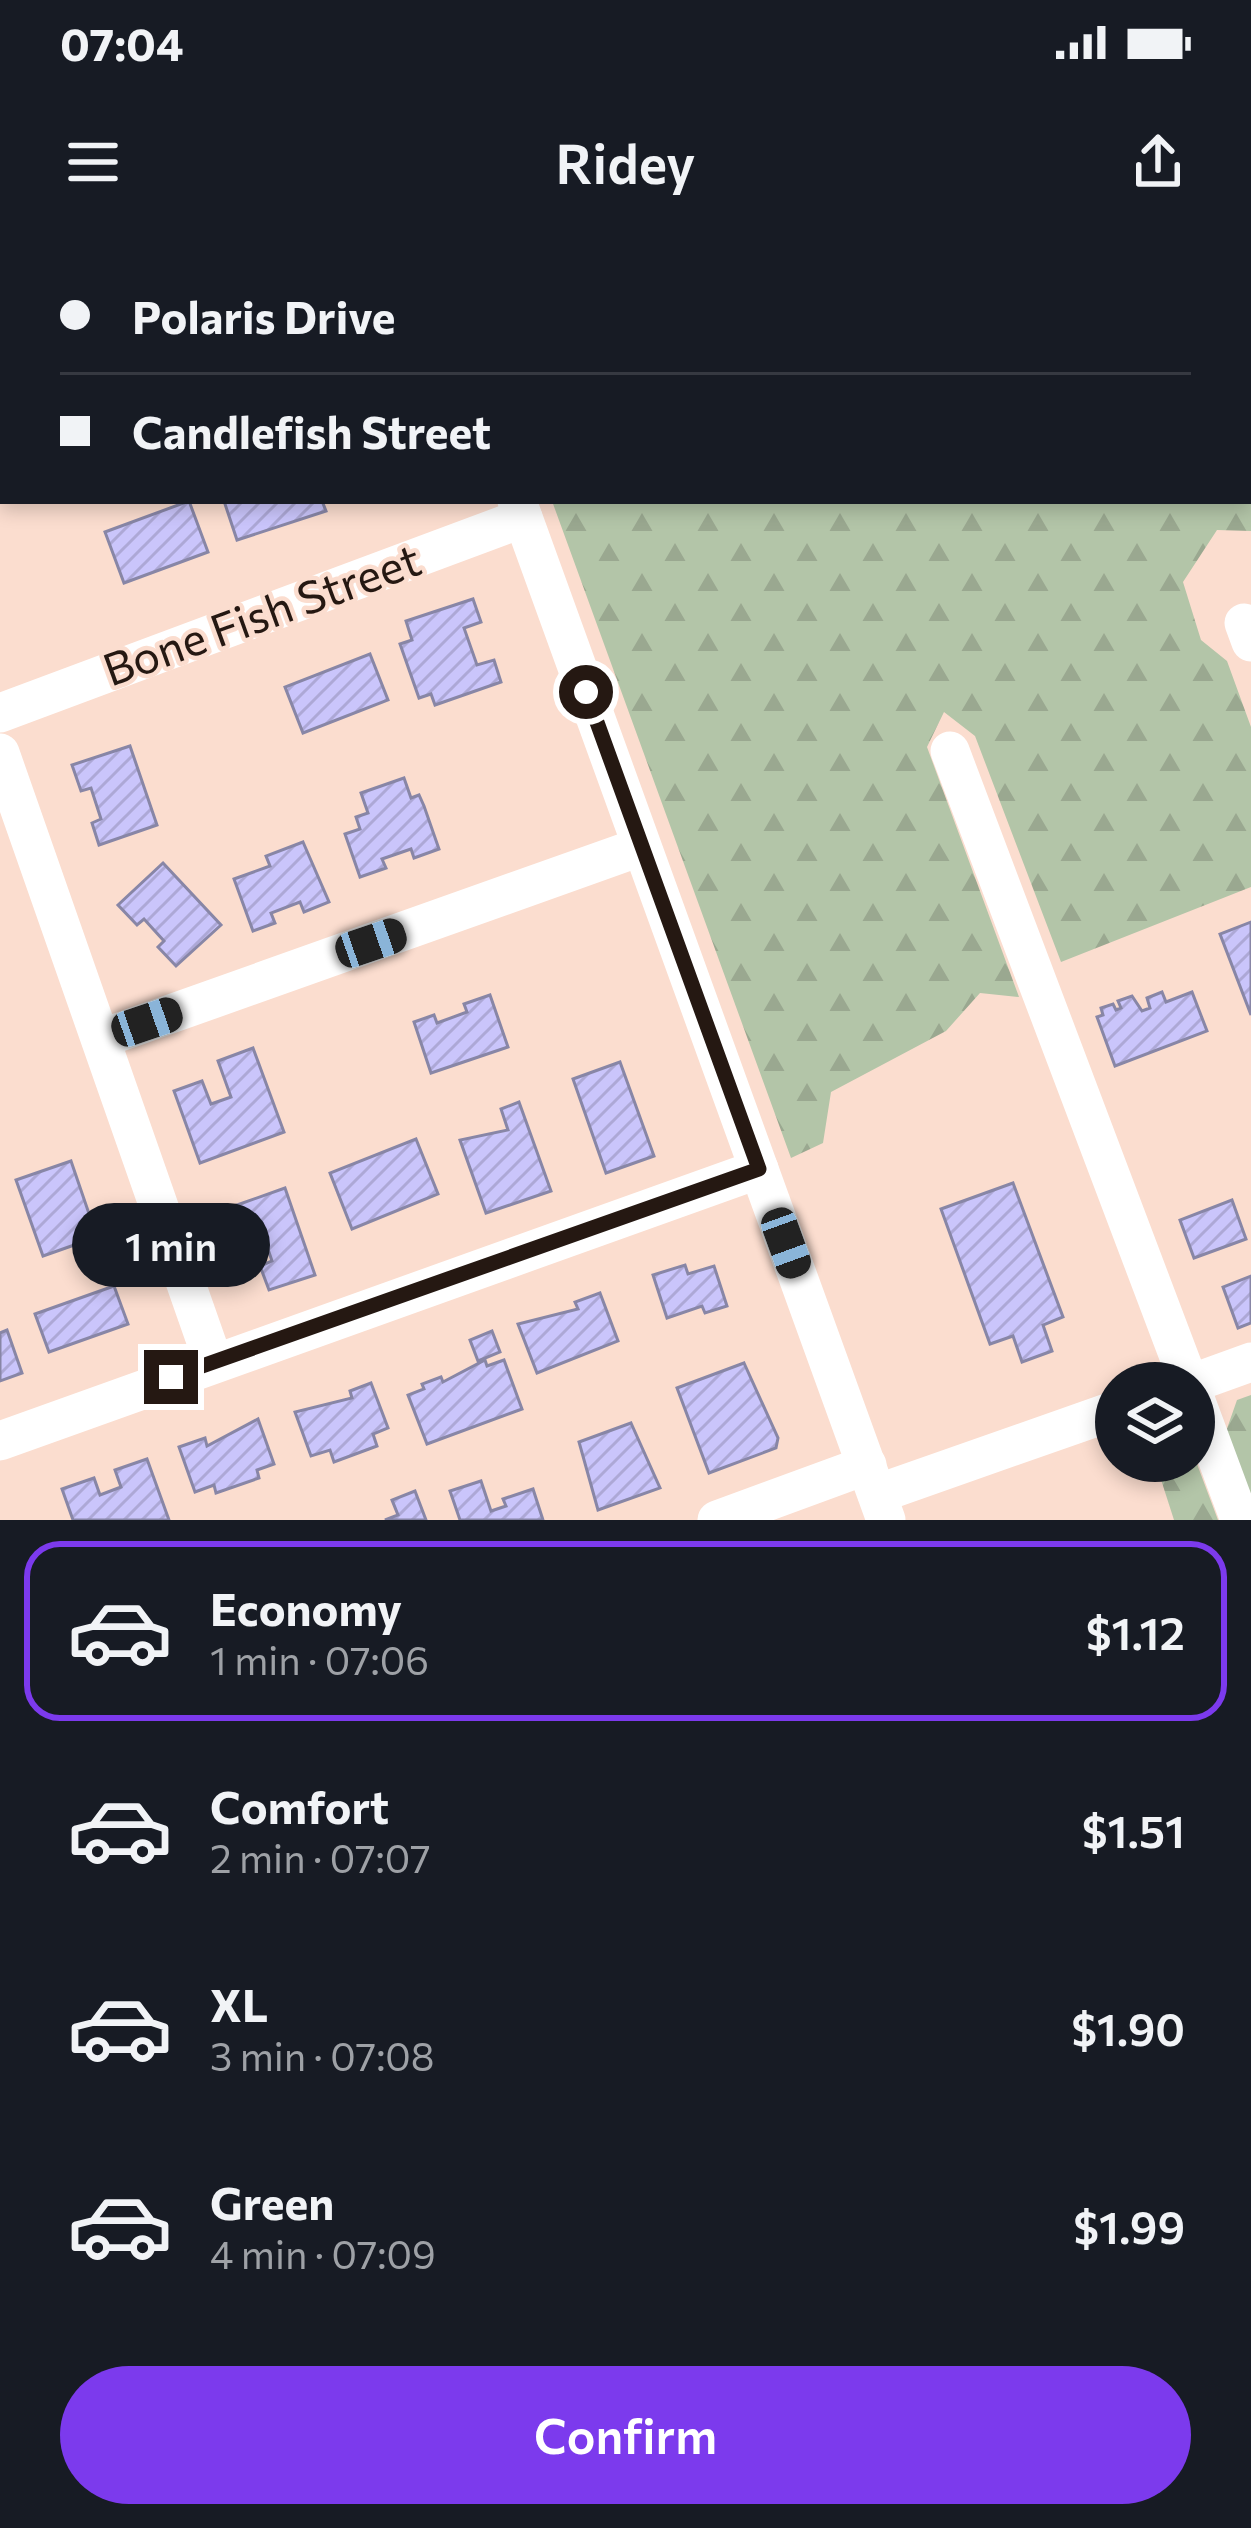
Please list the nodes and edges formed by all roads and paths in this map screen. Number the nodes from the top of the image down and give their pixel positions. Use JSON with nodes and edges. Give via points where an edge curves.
{"nodes":[{"id":1,"x":520,"y":509,"type":"edge"},
{"id":2,"x":0,"y":713,"type":"edge"},
{"id":3,"x":950,"y":751,"type":"dead end"},
{"id":4,"x":0,"y":753,"type":"edge"},
{"id":5,"x":640,"y":847,"type":"junction"},
{"id":6,"x":103,"y":1038,"type":"junction"},
{"id":7,"x":759,"y":1169,"type":"junction"},
{"id":8,"x":214,"y":1361,"type":"junction"},
{"id":9,"x":1183,"y":1362,"type":"edge"},
{"id":10,"x":1251,"y":1362,"type":"edge"},
{"id":11,"x":1215,"y":1375,"type":"edge"},
{"id":12,"x":1095,"y":1417,"type":"edge"},
{"id":13,"x":0,"y":1441,"type":"edge"},
{"id":14,"x":1215,"y":1453,"type":"edge"},
{"id":15,"x":877,"y":1493,"type":"edge"},
{"id":16,"x":717,"y":1520,"type":"edge"},
{"id":17,"x":1240,"y":1520,"type":"edge"}],
"edges":[{"from":1,"to":2,"type":"street","name":"Bone Fish Street"},
{"from":1,"to":5,"type":"street"},
{"from":3,"to":9,"type":"street"},
{"from":4,"to":6,"type":"street"},
{"from":5,"to":6,"type":"street"},
{"from":5,"to":7,"type":"street"},
{"from":6,"to":8,"type":"street"},
{"from":7,"to":8,"type":"street"},
{"from":7,"to":15,"type":"street"},
{"from":8,"to":13,"type":"street"},
{"from":10,"to":11,"type":"street"},
{"from":12,"to":15,"type":"street"},
{"from":14,"to":17,"type":"street"},
{"from":15,"to":16,"type":"street"}]}
